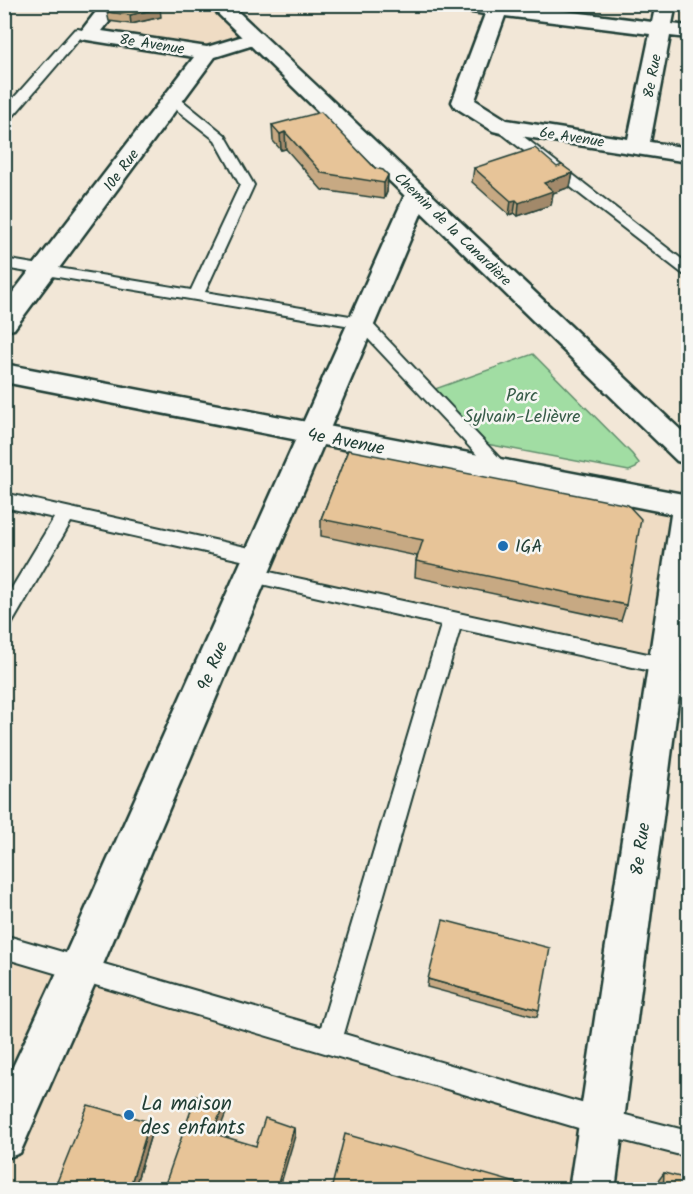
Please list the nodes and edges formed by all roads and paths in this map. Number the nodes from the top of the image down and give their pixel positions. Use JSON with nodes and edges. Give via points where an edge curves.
{"nodes":[{"id":1,"x":113,"y":4,"type":"edge"},
{"id":2,"x":218,"y":4,"type":"edge"},
{"id":3,"x":453,"y":4,"type":"edge"},
{"id":4,"x":666,"y":4,"type":"edge"},
{"id":5,"x":498,"y":7,"type":"edge"},
{"id":6,"x":662,"y":29,"type":"junction"},
{"id":7,"x":688,"y":32,"type":"edge"},
{"id":8,"x":78,"y":33,"type":"dead end"},
{"id":9,"x":253,"y":39,"type":"junction"},
{"id":10,"x":208,"y":53,"type":"junction"},
{"id":11,"x":173,"y":100,"type":"junction"},
{"id":12,"x":4,"y":118,"type":"edge"},
{"id":13,"x":501,"y":126,"type":"junction"},
{"id":14,"x":638,"y":147,"type":"junction"},
{"id":15,"x":688,"y":155,"type":"edge"},
{"id":16,"x":417,"y":195,"type":"junction"},
{"id":17,"x":4,"y":263,"type":"edge"},
{"id":18,"x":44,"y":271,"type":"junction"},
{"id":19,"x":688,"y":271,"type":"edge"},
{"id":20,"x":196,"y":295,"type":"junction"},
{"id":21,"x":4,"y":323,"type":"edge"},
{"id":22,"x":362,"y":323,"type":"junction"},
{"id":23,"x":4,"y":374,"type":"edge"},
{"id":24,"x":313,"y":434,"type":"junction"},
{"id":25,"x":688,"y":454,"type":"edge"},
{"id":26,"x":502,"y":471,"type":"junction"},
{"id":27,"x":4,"y":500,"type":"edge"},
{"id":28,"x":688,"y":507,"type":"edge"},
{"id":29,"x":66,"y":514,"type":"junction"},
{"id":30,"x":255,"y":566,"type":"junction"},
{"id":31,"x":4,"y":619,"type":"edge"},
{"id":32,"x":453,"y":620,"type":"junction"},
{"id":33,"x":677,"y":679,"type":"edge"},
{"id":34,"x":4,"y":946,"type":"edge"},
{"id":35,"x":81,"y":967,"type":"junction"},
{"id":36,"x":329,"y":1041,"type":"junction"},
{"id":37,"x":602,"y":1122,"type":"junction"},
{"id":38,"x":4,"y":1137,"type":"edge"},
{"id":39,"x":688,"y":1144,"type":"edge"},
{"id":40,"x":592,"y":1190,"type":"edge"}],
"edges":[{"from":1,"to":10,"type":"street","name":"8e Avenue","via":[[88,35]]},
{"from":2,"to":9,"type":"street","name":"Chemin de la Canardière"},
{"from":3,"to":5,"type":"street"},
{"from":4,"to":6,"type":"street","name":"8e Rue"},
{"from":5,"to":6,"type":"street"},
{"from":5,"to":13,"type":"street","name":"6e Avenue","via":[[463,102]]},
{"from":6,"to":7,"type":"street"},
{"from":6,"to":14,"type":"street","name":"8e Rue"},
{"from":8,"to":12,"type":"lane"},
{"from":9,"to":10,"type":"street","name":"8e Avenue"},
{"from":9,"to":16,"type":"street","name":"Chemin de la Canardière"},
{"from":10,"to":11,"type":"street","name":"10e Rue"},
{"from":11,"to":18,"type":"street","name":"10e Rue"},
{"from":11,"to":20,"type":"lane","via":[[220,138],[247,185]]},
{"from":13,"to":14,"type":"street","name":"6e Avenue"},
{"from":13,"to":19,"type":"lane"},
{"from":14,"to":15,"type":"street","name":"6e Avenue"},
{"from":16,"to":22,"type":"street","name":"9e Rue"},
{"from":16,"to":25,"type":"street","name":"Chemin de la Canardière"},
{"from":17,"to":18,"type":"lane"},
{"from":18,"to":20,"type":"lane"},
{"from":18,"to":21,"type":"street","name":"10e Rue"},
{"from":20,"to":22,"type":"lane"},
{"from":22,"to":24,"type":"street","name":"9e Rue"},
{"from":22,"to":26,"type":"lane"},
{"from":23,"to":24,"type":"street","name":"4e Avenue"},
{"from":24,"to":26,"type":"street","name":"4e Avenue"},
{"from":24,"to":30,"type":"street","name":"9e Rue"},
{"from":26,"to":28,"type":"street","name":"4e Avenue"},
{"from":27,"to":29,"type":"lane"},
{"from":28,"to":33,"type":"street","name":"8e Rue"},
{"from":29,"to":30,"type":"lane"},
{"from":29,"to":31,"type":"lane"},
{"from":30,"to":32,"type":"lane"},
{"from":30,"to":35,"type":"street","name":"9e Rue"},
{"from":32,"to":33,"type":"lane"},
{"from":32,"to":36,"type":"lane"},
{"from":33,"to":37,"type":"street","name":"8e Rue"},
{"from":34,"to":35,"type":"lane"},
{"from":35,"to":36,"type":"lane"},
{"from":35,"to":38,"type":"street","name":"9e Rue"},
{"from":36,"to":37,"type":"lane"},
{"from":37,"to":39,"type":"lane"},
{"from":37,"to":40,"type":"street","name":"8e Rue"}]}
